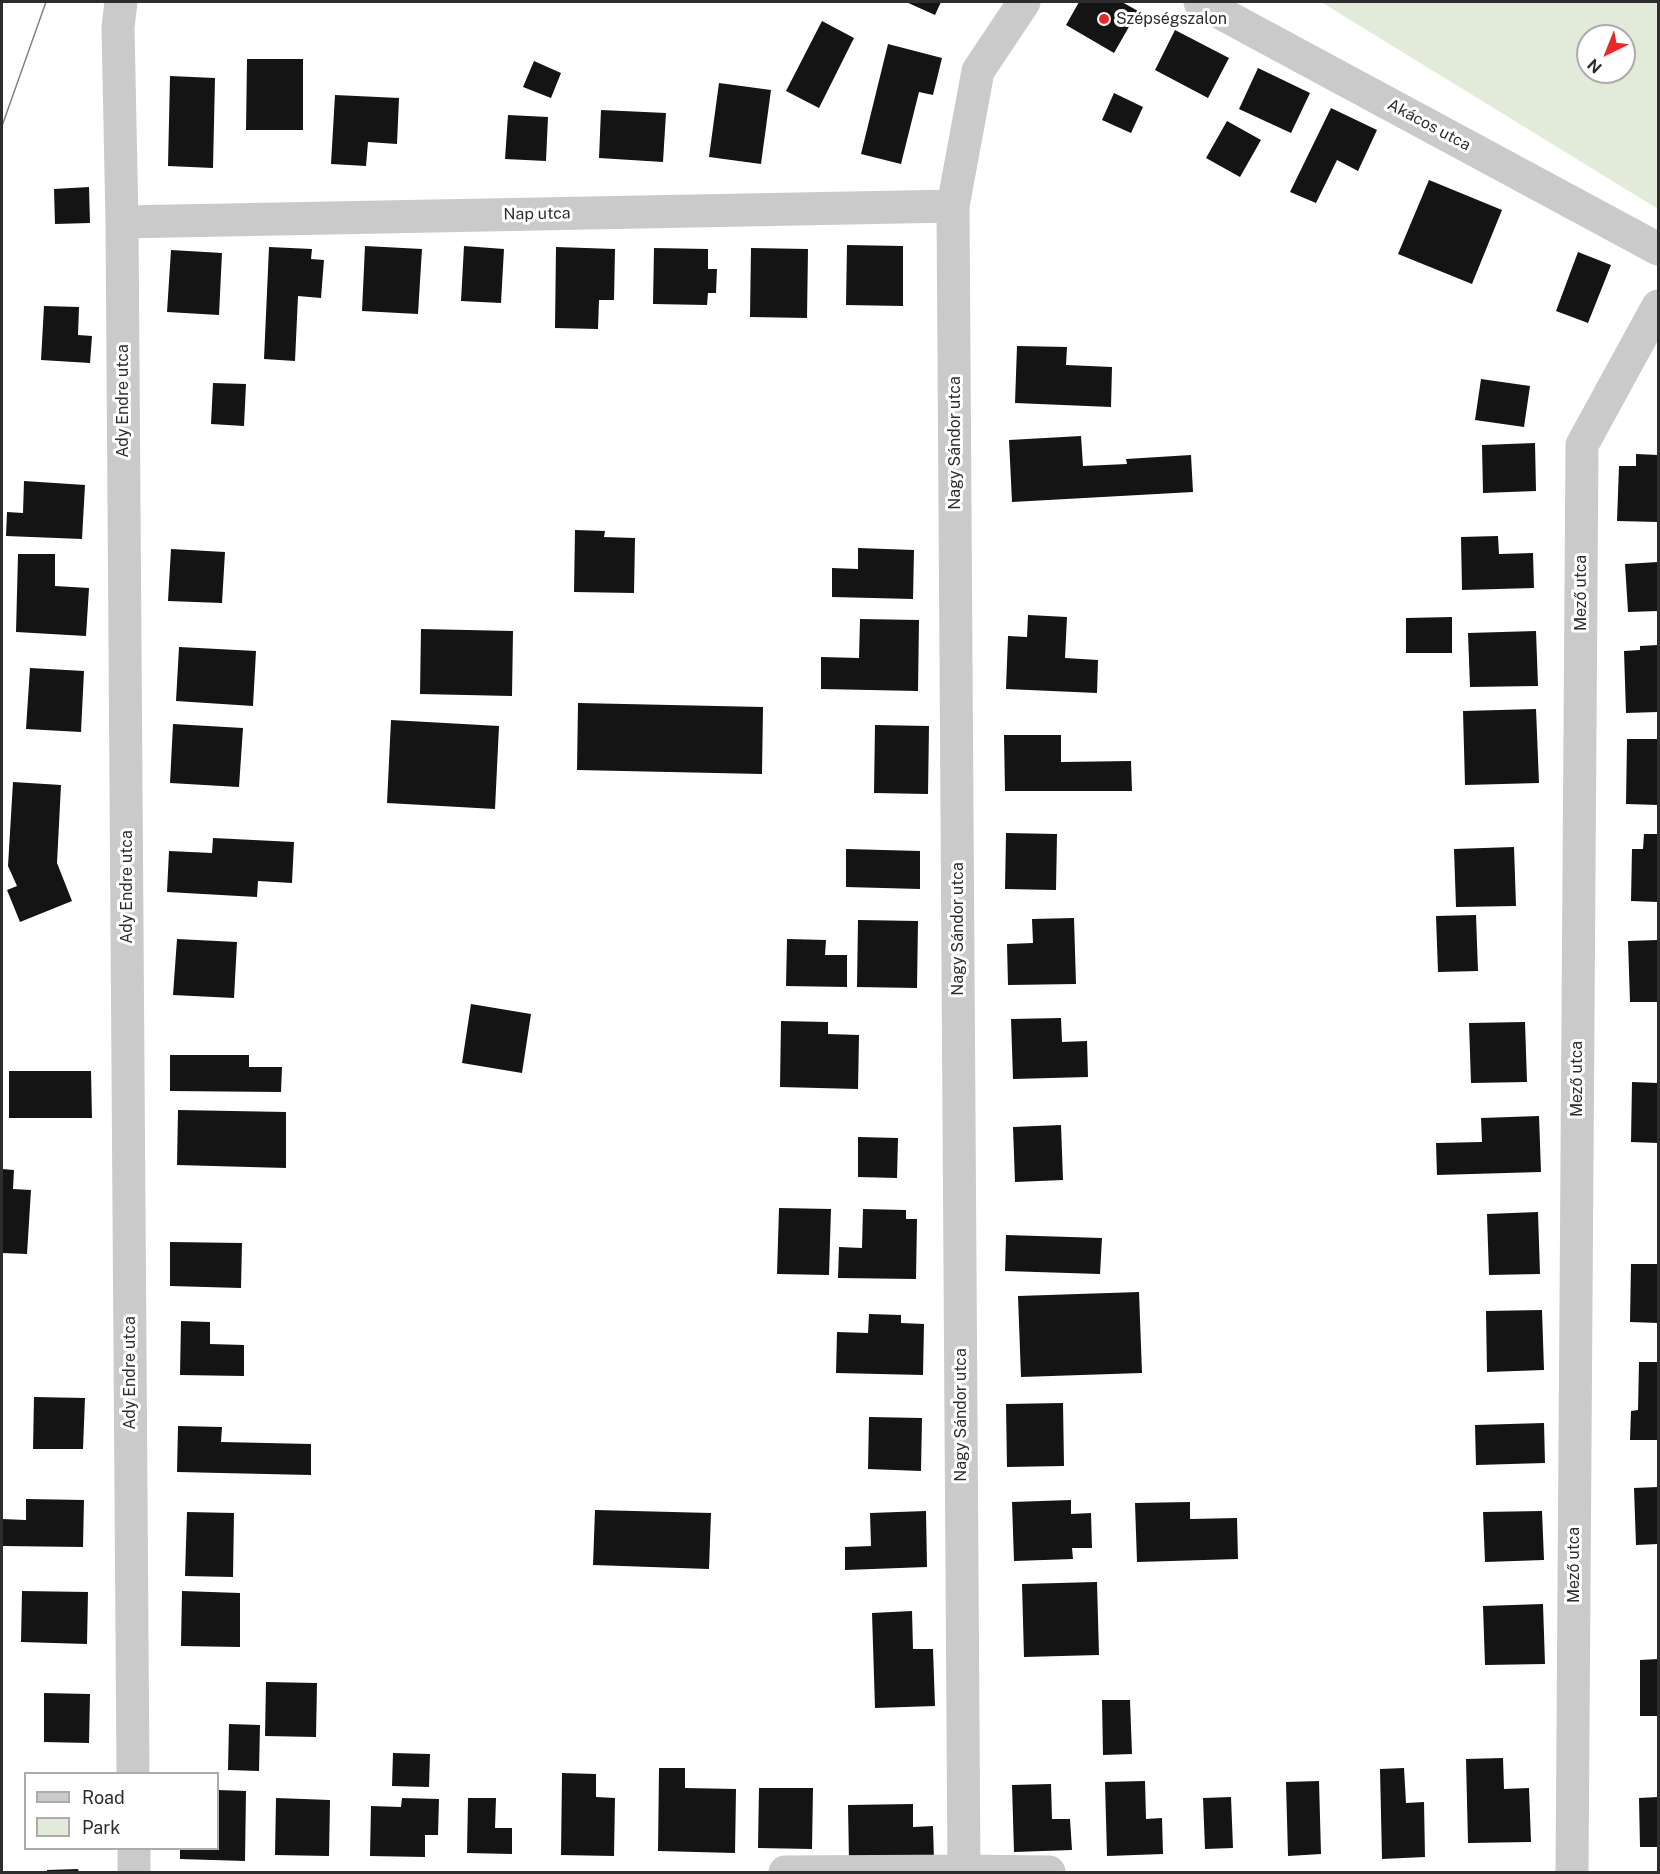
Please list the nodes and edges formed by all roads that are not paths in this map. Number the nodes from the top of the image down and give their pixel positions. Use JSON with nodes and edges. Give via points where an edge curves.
{"nodes":[{"id":1,"x":121,"y":2,"type":"edge"},
{"id":2,"x":1024,"y":2,"type":"edge"},
{"id":3,"x":1200,"y":2,"type":"edge"},
{"id":4,"x":953,"y":206,"type":"junction"},
{"id":5,"x":122,"y":222,"type":"junction"},
{"id":6,"x":1659,"y":249,"type":"edge"},
{"id":7,"x":1659,"y":306,"type":"edge"},
{"id":8,"x":134,"y":1772,"type":"edge"},
{"id":9,"x":134,"y":1850,"type":"edge"},
{"id":10,"x":134,"y":1872,"type":"edge"},
{"id":11,"x":785,"y":1872,"type":"edge"},
{"id":12,"x":964,"y":1872,"type":"edge"},
{"id":13,"x":1049,"y":1872,"type":"edge"},
{"id":14,"x":1572,"y":1872,"type":"edge"}],
"edges":[{"from":1,"to":5,"type":"street","name":"Ady Endre utca","via":[[118,27]]},
{"from":2,"to":4,"type":"street","name":"Nagy Sándor utca","via":[[978,71]]},
{"from":3,"to":6,"type":"street","name":"Akácos utca"},
{"from":4,"to":5,"type":"street","name":"Nap utca"},
{"from":4,"to":12,"type":"street","name":"Nagy Sándor utca"},
{"from":5,"to":8,"type":"street","name":"Ady Endre utca"},
{"from":7,"to":14,"type":"street","name":"Mező utca","via":[[1582,445]]},
{"from":9,"to":10,"type":"street"},
{"from":11,"to":12,"type":"street"},
{"from":12,"to":13,"type":"street"}]}
